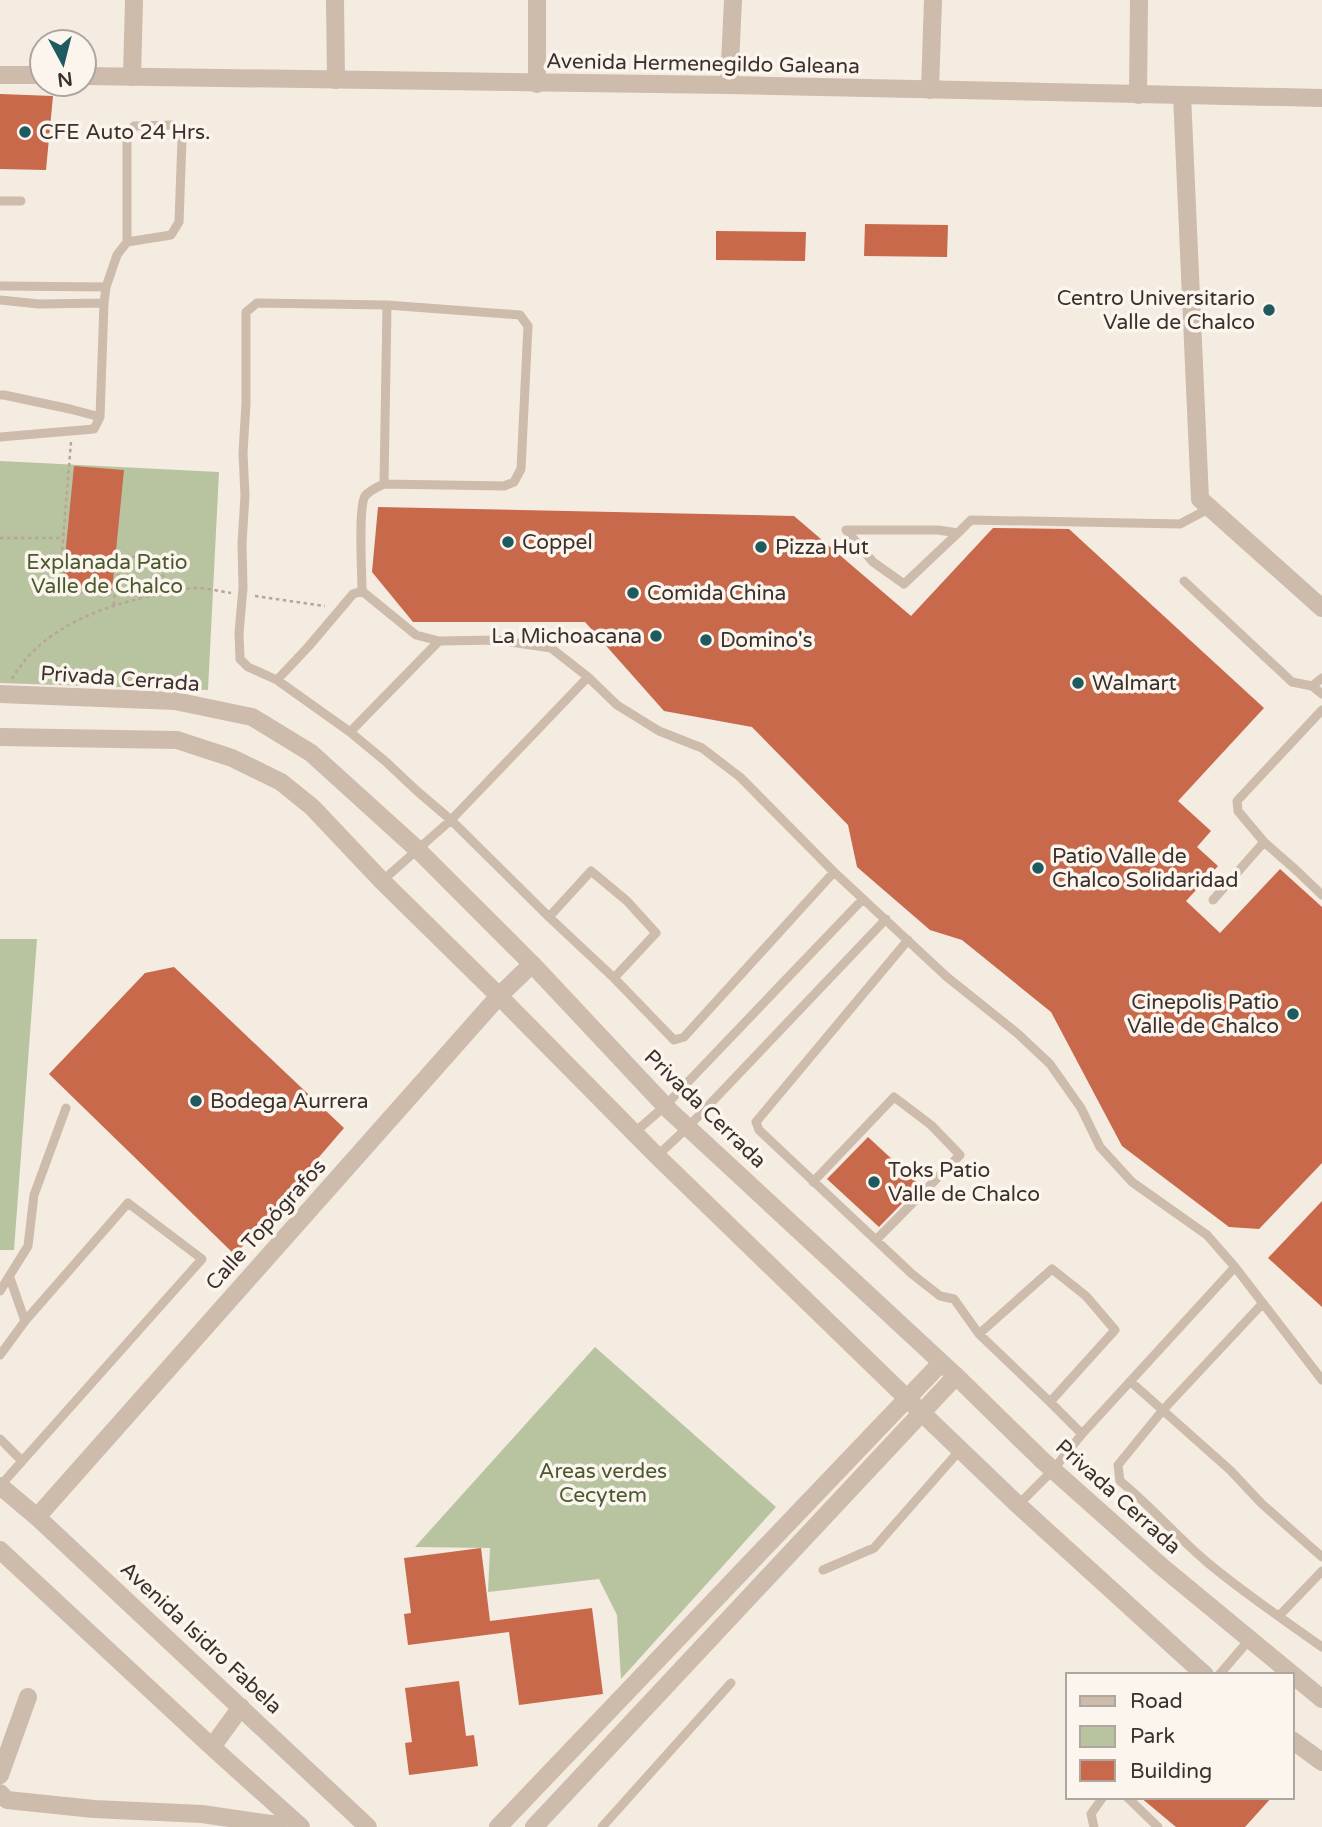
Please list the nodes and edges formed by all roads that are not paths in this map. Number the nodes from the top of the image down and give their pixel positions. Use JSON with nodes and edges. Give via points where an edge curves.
{"nodes":[{"id":1,"x":134,"y":0,"type":"edge"},
{"id":2,"x":335,"y":0,"type":"edge"},
{"id":3,"x":537,"y":0,"type":"edge"},
{"id":4,"x":733,"y":0,"type":"edge"},
{"id":5,"x":933,"y":0,"type":"edge"},
{"id":6,"x":1139,"y":0,"type":"edge"},
{"id":7,"x":0,"y":75,"type":"edge"},
{"id":8,"x":28,"y":75,"type":"edge"},
{"id":9,"x":98,"y":76,"type":"edge"},
{"id":10,"x":132,"y":77,"type":"junction"},
{"id":11,"x":336,"y":80,"type":"junction"},
{"id":12,"x":537,"y":84,"type":"junction"},
{"id":13,"x":729,"y":85,"type":"junction"},
{"id":14,"x":930,"y":90,"type":"junction"},
{"id":15,"x":1138,"y":95,"type":"junction"},
{"id":16,"x":1182,"y":95,"type":"junction"},
{"id":17,"x":1322,"y":98,"type":"edge"},
{"id":18,"x":0,"y":201,"type":"edge"},
{"id":19,"x":21,"y":201,"type":"dead end"},
{"id":20,"x":127,"y":242,"type":"junction"},
{"id":21,"x":0,"y":286,"type":"edge"},
{"id":22,"x":38,"y":287,"type":"junction"},
{"id":23,"x":106,"y":287,"type":"junction"},
{"id":24,"x":0,"y":300,"type":"edge"},
{"id":25,"x":104,"y":303,"type":"junction"},
{"id":26,"x":39,"y":304,"type":"junction"},
{"id":27,"x":387,"y":305,"type":"junction"},
{"id":28,"x":0,"y":395,"type":"edge"},
{"id":29,"x":100,"y":417,"type":"junction"},
{"id":30,"x":0,"y":437,"type":"edge"},
{"id":31,"x":384,"y":484,"type":"junction"},
{"id":32,"x":1210,"y":508,"type":"junction"},
{"id":33,"x":958,"y":533,"type":"junction"},
{"id":34,"x":1184,"y":581,"type":"dead end"},
{"id":35,"x":362,"y":590,"type":"junction"},
{"id":36,"x":1322,"y":608,"type":"edge"},
{"id":37,"x":439,"y":641,"type":"junction"},
{"id":38,"x":588,"y":677,"type":"junction"},
{"id":39,"x":1322,"y":678,"type":"edge"},
{"id":40,"x":277,"y":680,"type":"junction"},
{"id":41,"x":1312,"y":686,"type":"junction"},
{"id":42,"x":2,"y":694,"type":"edge"},
{"id":43,"x":1322,"y":694,"type":"edge"},
{"id":44,"x":1322,"y":710,"type":"edge"},
{"id":45,"x":350,"y":732,"type":"junction"},
{"id":46,"x":0,"y":737,"type":"edge"},
{"id":47,"x":451,"y":821,"type":"junction"},
{"id":48,"x":1264,"y":842,"type":"junction"},
{"id":49,"x":418,"y":850,"type":"junction"},
{"id":50,"x":834,"y":872,"type":"junction"},
{"id":51,"x":382,"y":881,"type":"junction"},
{"id":52,"x":1322,"y":895,"type":"edge"},
{"id":53,"x":863,"y":899,"type":"junction"},
{"id":54,"x":1213,"y":900,"type":"dead end"},
{"id":55,"x":549,"y":917,"type":"junction"},
{"id":56,"x":886,"y":919,"type":"junction"},
{"id":57,"x":908,"y":940,"type":"junction"},
{"id":58,"x":532,"y":964,"type":"junction"},
{"id":59,"x":614,"y":978,"type":"junction"},
{"id":60,"x":499,"y":996,"type":"junction"},
{"id":61,"x":665,"y":1106,"type":"junction"},
{"id":62,"x":66,"y":1108,"type":"dead end"},
{"id":63,"x":688,"y":1127,"type":"junction"},
{"id":64,"x":634,"y":1133,"type":"junction"},
{"id":65,"x":657,"y":1156,"type":"junction"},
{"id":66,"x":813,"y":1182,"type":"junction"},
{"id":67,"x":876,"y":1240,"type":"junction"},
{"id":68,"x":1235,"y":1267,"type":"junction"},
{"id":69,"x":5,"y":1278,"type":"edge"},
{"id":70,"x":0,"y":1291,"type":"edge"},
{"id":71,"x":1262,"y":1303,"type":"junction"},
{"id":72,"x":25,"y":1321,"type":"junction"},
{"id":73,"x":979,"y":1334,"type":"junction"},
{"id":74,"x":0,"y":1355,"type":"edge"},
{"id":75,"x":941,"y":1363,"type":"junction"},
{"id":76,"x":956,"y":1376,"type":"junction"},
{"id":77,"x":1322,"y":1380,"type":"edge"},
{"id":78,"x":1131,"y":1382,"type":"junction"},
{"id":79,"x":907,"y":1399,"type":"junction"},
{"id":80,"x":1050,"y":1402,"type":"junction"},
{"id":81,"x":921,"y":1412,"type":"junction"},
{"id":82,"x":1162,"y":1412,"type":"junction"},
{"id":83,"x":1082,"y":1434,"type":"junction"},
{"id":84,"x":0,"y":1439,"type":"edge"},
{"id":85,"x":960,"y":1450,"type":"junction"},
{"id":86,"x":22,"y":1461,"type":"junction"},
{"id":87,"x":1053,"y":1470,"type":"junction"},
{"id":88,"x":0,"y":1486,"type":"edge"},
{"id":89,"x":1018,"y":1505,"type":"junction"},
{"id":90,"x":37,"y":1517,"type":"junction"},
{"id":91,"x":0,"y":1550,"type":"edge"},
{"id":92,"x":1322,"y":1557,"type":"edge"},
{"id":93,"x":823,"y":1570,"type":"dead end"},
{"id":94,"x":1322,"y":1571,"type":"edge"},
{"id":95,"x":1279,"y":1616,"type":"junction"},
{"id":96,"x":1249,"y":1640,"type":"junction"},
{"id":97,"x":1322,"y":1647,"type":"edge"},
{"id":98,"x":660,"y":1656,"type":"junction"},
{"id":99,"x":677,"y":1673,"type":"junction"},
{"id":100,"x":1203,"y":1673,"type":"edge"},
{"id":101,"x":1221,"y":1673,"type":"edge"},
{"id":102,"x":1290,"y":1673,"type":"edge"},
{"id":103,"x":1294,"y":1676,"type":"edge"},
{"id":104,"x":731,"y":1683,"type":"dead end"},
{"id":105,"x":28,"y":1697,"type":"dead end"},
{"id":106,"x":1322,"y":1699,"type":"edge"},
{"id":107,"x":241,"y":1707,"type":"junction"},
{"id":108,"x":1294,"y":1741,"type":"edge"},
{"id":109,"x":212,"y":1747,"type":"junction"},
{"id":110,"x":1322,"y":1762,"type":"edge"},
{"id":111,"x":0,"y":1775,"type":"edge"},
{"id":112,"x":0,"y":1793,"type":"edge"},
{"id":113,"x":1102,"y":1799,"type":"edge"},
{"id":114,"x":1129,"y":1799,"type":"edge"},
{"id":115,"x":278,"y":1806,"type":"junction"},
{"id":116,"x":95,"y":1818,"type":"edge"},
{"id":117,"x":278,"y":1826,"type":"edge"},
{"id":118,"x":301,"y":1827,"type":"edge"},
{"id":119,"x":368,"y":1827,"type":"edge"},
{"id":120,"x":498,"y":1827,"type":"edge"},
{"id":121,"x":534,"y":1827,"type":"edge"},
{"id":122,"x":602,"y":1827,"type":"edge"},
{"id":123,"x":1094,"y":1827,"type":"edge"},
{"id":124,"x":1158,"y":1827,"type":"edge"}],
"edges":[{"from":1,"to":10,"type":"street"},
{"from":2,"to":11,"type":"street"},
{"from":3,"to":12,"type":"street"},
{"from":4,"to":13,"type":"street"},
{"from":5,"to":14,"type":"street"},
{"from":6,"to":15,"type":"street"},
{"from":7,"to":8,"type":"street"},
{"from":9,"to":10,"type":"street","name":"Avenida Hermenegildo Galeana"},
{"from":10,"to":11,"type":"street","name":"Avenida Hermenegildo Galeana"},
{"from":11,"to":12,"type":"street","name":"Avenida Hermenegildo Galeana"},
{"from":12,"to":13,"type":"street","name":"Avenida Hermenegildo Galeana"},
{"from":13,"to":14,"type":"street","name":"Avenida Hermenegildo Galeana"},
{"from":14,"to":15,"type":"street","name":"Avenida Hermenegildo Galeana"},
{"from":15,"to":16,"type":"street","name":"Avenida Hermenegildo Galeana"},
{"from":16,"to":17,"type":"street","name":"Avenida Hermenegildo Galeana"},
{"from":16,"to":32,"type":"street","via":[[1200,499]]},
{"from":18,"to":19,"type":"lane"},
{"from":20,"to":20,"type":"lane","via":[[127,138],[134,126],[173,125],[182,139],[179,222],[171,234]]},
{"from":20,"to":23,"type":"lane","via":[[117,255]]},
{"from":21,"to":22,"type":"lane"},
{"from":22,"to":23,"type":"lane"},
{"from":22,"to":26,"type":"lane"},
{"from":23,"to":25,"type":"lane"},
{"from":24,"to":26,"type":"lane"},
{"from":25,"to":26,"type":"lane"},
{"from":25,"to":29,"type":"lane"},
{"from":27,"to":31,"type":"lane"},
{"from":27,"to":31,"type":"lane","via":[[520,315],[528,326],[520,469],[514,482],[504,486]]},
{"from":27,"to":40,"type":"lane","via":[[257,303],[246,312],[240,659]]},
{"from":28,"to":29,"type":"lane"},
{"from":29,"to":30,"type":"lane","via":[[94,429]]},
{"from":31,"to":35,"type":"lane","via":[[363,499]]},
{"from":32,"to":33,"type":"lane","via":[[1180,524],[971,520]]},
{"from":32,"to":36,"type":"street"},
{"from":33,"to":33,"type":"lane","via":[[938,530],[846,530],[873,562],[904,584]]},
{"from":34,"to":41,"type":"lane","via":[[1292,682]]},
{"from":35,"to":37,"type":"lane","via":[[416,635]]},
{"from":35,"to":40,"type":"lane","via":[[353,594]]},
{"from":37,"to":38,"type":"lane","via":[[497,640],[551,648]]},
{"from":37,"to":45,"type":"lane"},
{"from":38,"to":47,"type":"lane"},
{"from":38,"to":50,"type":"lane","via":[[617,705],[659,731],[702,748],[740,777]]},
{"from":39,"to":41,"type":"lane"},
{"from":40,"to":45,"type":"lane"},
{"from":41,"to":43,"type":"lane"},
{"from":42,"to":49,"type":"street","name":"Privada Cerrada","via":[[175,701],[252,717],[311,753]]},
{"from":44,"to":48,"type":"lane","via":[[1237,801],[1238,811]]},
{"from":45,"to":47,"type":"lane"},
{"from":46,"to":51,"type":"street","via":[[177,740],[233,758],[281,782],[312,807]]},
{"from":47,"to":49,"type":"lane"},
{"from":47,"to":55,"type":"lane"},
{"from":48,"to":52,"type":"lane"},
{"from":48,"to":54,"type":"lane"},
{"from":49,"to":51,"type":"lane"},
{"from":49,"to":58,"type":"street","name":"Privada Cerrada"},
{"from":50,"to":53,"type":"lane"},
{"from":50,"to":59,"type":"lane","via":[[684,1037],[674,1040]]},
{"from":51,"to":60,"type":"street"},
{"from":53,"to":56,"type":"lane"},
{"from":53,"to":61,"type":"lane"},
{"from":55,"to":59,"type":"lane"},
{"from":55,"to":59,"type":"lane","via":[[591,871],[627,901],[656,933]]},
{"from":56,"to":57,"type":"lane"},
{"from":56,"to":63,"type":"lane"},
{"from":57,"to":66,"type":"lane","via":[[756,1122]]},
{"from":57,"to":68,"type":"lane","via":[[1050,1064],[1081,1108],[1100,1147],[1132,1182],[1207,1235]]},
{"from":58,"to":60,"type":"street","name":"Calle Topógrafos"},
{"from":58,"to":61,"type":"street","name":"Privada Cerrada"},
{"from":60,"to":64,"type":"street"},
{"from":60,"to":90,"type":"street","name":"Calle Topógrafos"},
{"from":61,"to":63,"type":"street","name":"Privada Cerrada"},
{"from":61,"to":64,"type":"lane"},
{"from":62,"to":69,"type":"lane","via":[[34,1195],[28,1246]]},
{"from":63,"to":65,"type":"lane"},
{"from":63,"to":75,"type":"street","name":"Privada Cerrada"},
{"from":64,"to":65,"type":"street"},
{"from":65,"to":79,"type":"street"},
{"from":66,"to":67,"type":"lane"},
{"from":66,"to":67,"type":"lane","via":[[894,1097],[931,1125],[960,1155]]},
{"from":67,"to":73,"type":"lane","via":[[921,1282],[940,1296],[954,1299]]},
{"from":68,"to":71,"type":"lane"},
{"from":68,"to":78,"type":"lane"},
{"from":69,"to":70,"type":"lane"},
{"from":69,"to":72,"type":"lane"},
{"from":71,"to":77,"type":"lane"},
{"from":71,"to":82,"type":"lane"},
{"from":72,"to":74,"type":"lane"},
{"from":72,"to":86,"type":"lane","via":[[128,1203],[202,1259]]},
{"from":73,"to":80,"type":"lane"},
{"from":73,"to":80,"type":"lane","via":[[1052,1269],[1086,1296],[1115,1330]]},
{"from":75,"to":76,"type":"street","name":"Privada Cerrada"},
{"from":75,"to":79,"type":"street"},
{"from":76,"to":81,"type":"street"},
{"from":76,"to":87,"type":"street","name":"Privada Cerrada"},
{"from":78,"to":82,"type":"lane"},
{"from":78,"to":83,"type":"lane"},
{"from":79,"to":81,"type":"street"},
{"from":79,"to":98,"type":"street"},
{"from":80,"to":83,"type":"lane"},
{"from":81,"to":85,"type":"street"},
{"from":81,"to":99,"type":"street"},
{"from":82,"to":92,"type":"lane"},
{"from":82,"to":95,"type":"lane","via":[[1118,1465],[1120,1481],[1208,1563]]},
{"from":83,"to":87,"type":"lane"},
{"from":84,"to":86,"type":"lane"},
{"from":85,"to":89,"type":"street"},
{"from":85,"to":93,"type":"lane","via":[[874,1548]]},
{"from":86,"to":88,"type":"lane"},
{"from":87,"to":89,"type":"lane"},
{"from":87,"to":96,"type":"street","name":"Privada Cerrada"},
{"from":88,"to":90,"type":"street","name":"Avenida Isidro Fabela"},
{"from":89,"to":100,"type":"street"},
{"from":90,"to":107,"type":"street","name":"Avenida Isidro Fabela"},
{"from":91,"to":109,"type":"street"},
{"from":94,"to":95,"type":"lane"},
{"from":95,"to":97,"type":"lane"},
{"from":96,"to":101,"type":"lane"},
{"from":96,"to":102,"type":"street","name":"Privada Cerrada"},
{"from":98,"to":99,"type":"street"},
{"from":98,"to":120,"type":"street"},
{"from":99,"to":121,"type":"street"},
{"from":103,"to":106,"type":"street","name":"Privada Cerrada"},
{"from":104,"to":122,"type":"lane"},
{"from":105,"to":111,"type":"street"},
{"from":107,"to":109,"type":"street"},
{"from":107,"to":119,"type":"street","name":"Avenida Isidro Fabela"},
{"from":108,"to":110,"type":"street"},
{"from":109,"to":115,"type":"street"},
{"from":112,"to":116,"type":"street","via":[[7,1800]]},
{"from":113,"to":123,"type":"lane","via":[[1091,1814]]},
{"from":114,"to":124,"type":"lane"},
{"from":115,"to":117,"type":"street"},
{"from":115,"to":118,"type":"street"},
{"from":116,"to":117,"type":"street","via":[[202,1814]]}]}
